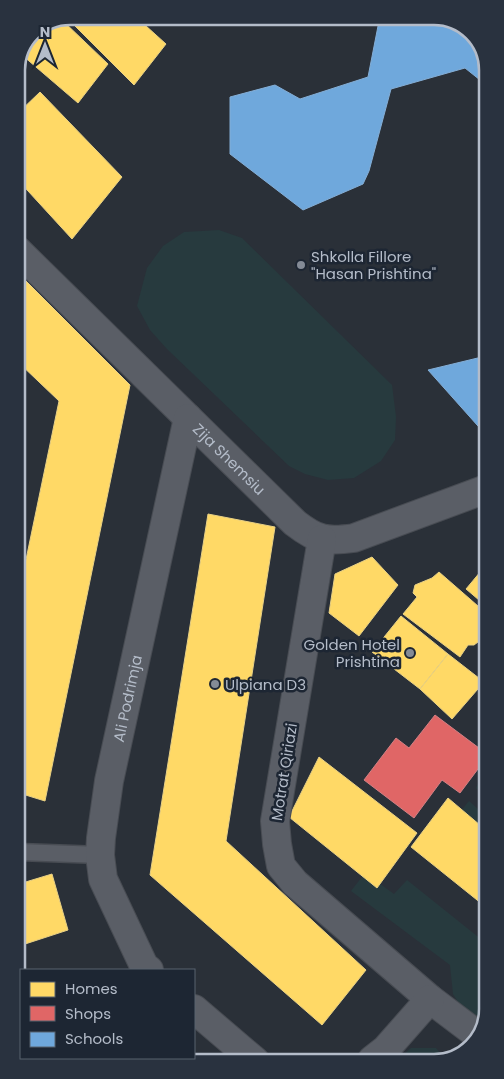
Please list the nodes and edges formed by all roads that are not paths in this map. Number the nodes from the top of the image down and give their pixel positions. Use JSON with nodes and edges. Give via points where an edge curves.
{"nodes":[{"id":1,"x":25,"y":258,"type":"edge"},
{"id":2,"x":188,"y":418,"type":"junction"},
{"id":3,"x":479,"y":493,"type":"edge"},
{"id":4,"x":322,"y":540,"type":"junction"},
{"id":5,"x":25,"y":852,"type":"edge"},
{"id":6,"x":100,"y":855,"type":"junction"},
{"id":7,"x":141,"y":969,"type":"edge"},
{"id":8,"x":430,"y":999,"type":"junction"},
{"id":9,"x":195,"y":1010,"type":"edge"},
{"id":10,"x":473,"y":1031,"type":"edge"},
{"id":11,"x":247,"y":1054,"type":"edge"},
{"id":12,"x":380,"y":1054,"type":"edge"}],
"edges":[{"from":1,"to":2,"type":"street","name":"Zija Shemsiu"},
{"from":2,"to":4,"type":"street","name":"Zija Shemsiu","via":[[294,523]]},
{"from":2,"to":6,"type":"street","name":"Ali Podrimja","via":[[109,781]]},
{"from":3,"to":4,"type":"street","via":[[354,538]]},
{"from":4,"to":8,"type":"street","name":"Motrat Qiriazi","via":[[275,821],[282,866],[294,883]]},
{"from":5,"to":6,"type":"lane"},
{"from":6,"to":7,"type":"street","name":"Ali Podrimja","via":[[103,879]]},
{"from":8,"to":10,"type":"street","name":"Motrat Qiriazi"},
{"from":8,"to":12,"type":"street"},
{"from":9,"to":11,"type":"street"}]}
